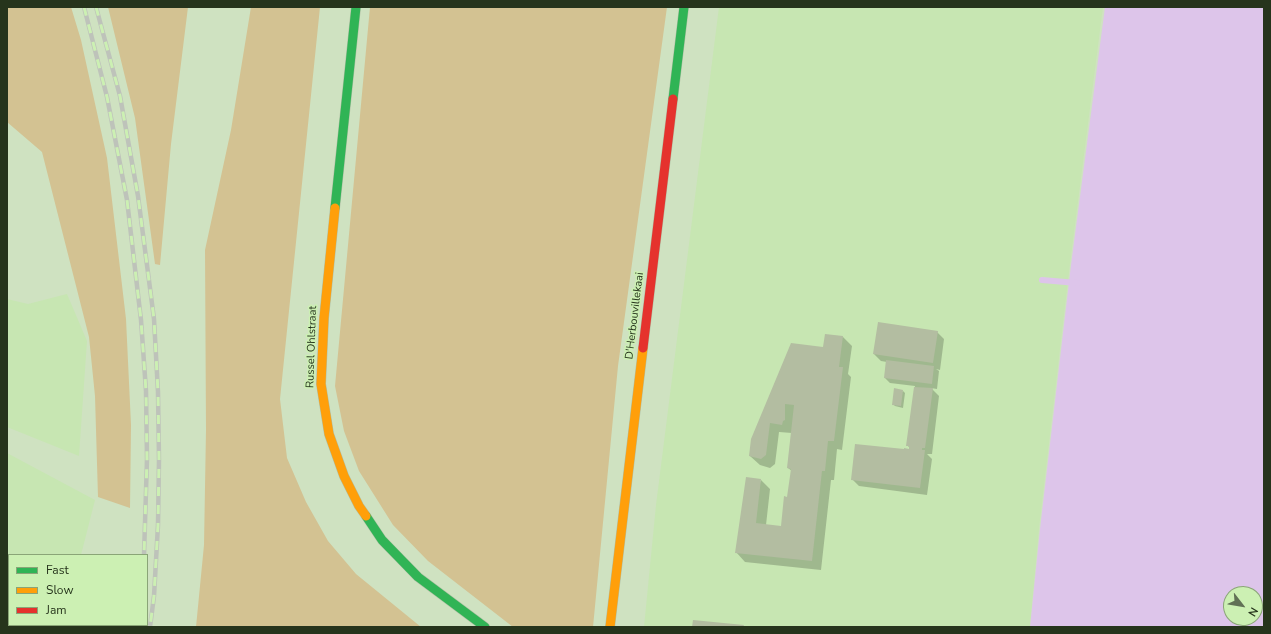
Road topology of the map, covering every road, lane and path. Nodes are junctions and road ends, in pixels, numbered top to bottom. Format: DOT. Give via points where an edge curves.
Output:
graph roads {
  1 [pos="356,7"];
  2 [pos="684,7"];
  3 [pos="486,627"];
  4 [pos="610,627"];
  1 -- 3 [label="street, Russel Ohlstraat" via="324,318 322,384 329,434 358,506 382,540 418,577"];
  2 -- 4 [label="street, D'Herbouvillekaai"];
}
